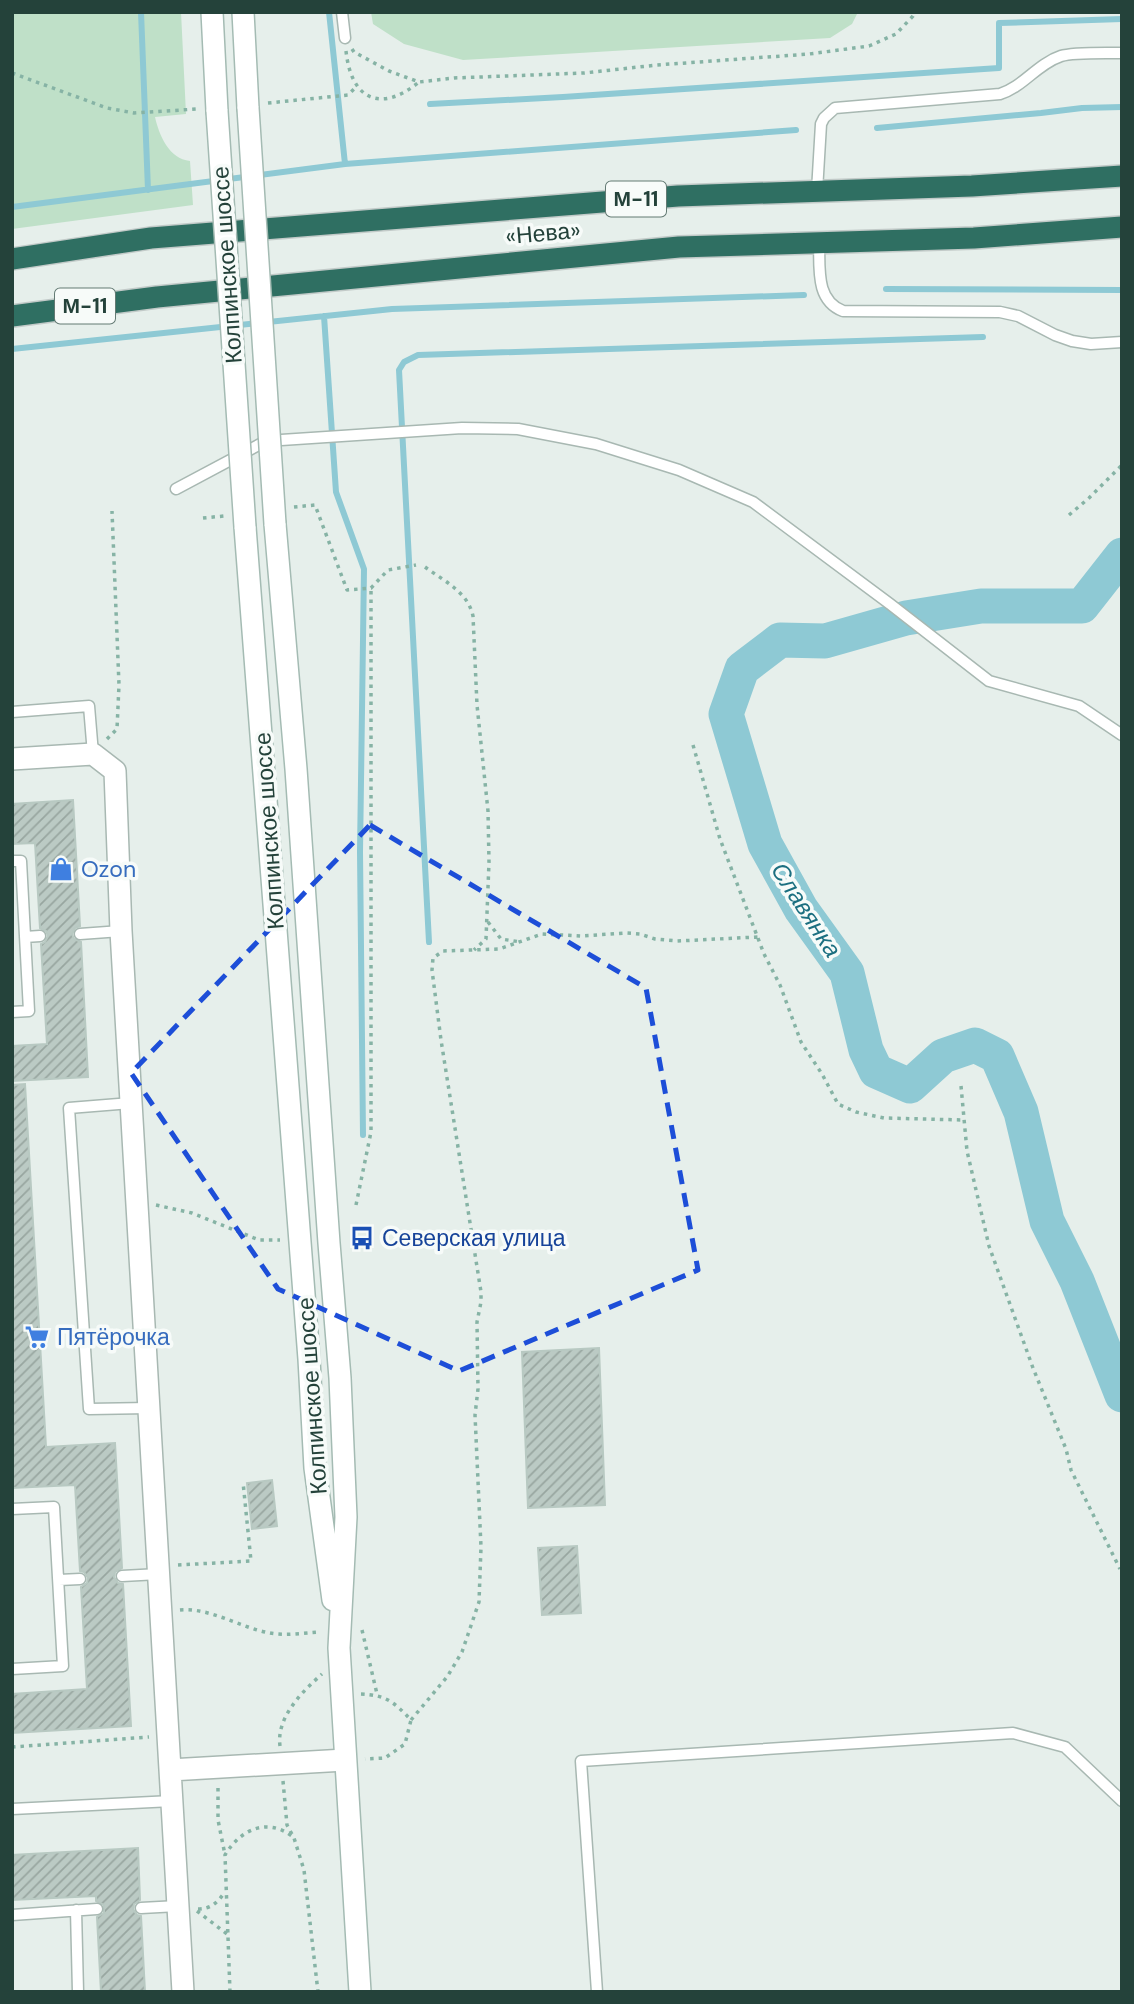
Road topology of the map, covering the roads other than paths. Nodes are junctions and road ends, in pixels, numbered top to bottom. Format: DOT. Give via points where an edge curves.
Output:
graph roads {
  1 [pos="212,12"];
  2 [pos="243,12"];
  3 [pos="342,12"];
  4 [pos="345,38"];
  5 [pos="1122,52"];
  6 [pos="1122,176"];
  7 [pos="817,191"];
  8 [pos="1122,227"];
  9 [pos="819,242"];
  10 [pos="12,259"];
  11 [pos="12,316"];
  12 [pos="1122,342"];
  13 [pos="176,489"];
  14 [pos="12,712"];
  15 [pos="1122,735"];
  16 [pos="93,754"];
  17 [pos="12,759"];
  18 [pos="12,862"];
  19 [pos="121,931"];
  20 [pos="80,934"];
  21 [pos="40,936"];
  22 [pos="25,937"];
  23 [pos="12,1012"];
  24 [pos="131,1103"];
  25 [pos="149,1408"];
  26 [pos="12,1509"];
  27 [pos="158,1570"];
  28 [pos="122,1576"];
  29 [pos="80,1579"];
  30 [pos="58,1580"];
  31 [pos="332,1640"];
  32 [pos="12,1669"];
  33 [pos="345,1760"];
  34 [pos="170,1770"];
  35 [pos="172,1801"];
  36 [pos="1122,1801"];
  37 [pos="12,1810"];
  38 [pos="178,1906"];
  39 [pos="141,1908"];
  40 [pos="97,1909"];
  41 [pos="76,1910"];
  42 [pos="12,1915"];
  43 [pos="79,1992"];
  44 [pos="183,1992"];
  45 [pos="360,1992"];
  46 [pos="597,1992"];
  1 -- 31 [label="main road, Колпинское шоссе, bridge" via="207,110 245,527"];
  2 -- 31 [label="main road, Колпинское шоссе, bridge" via="257,106 275,524 340,1378 346,1517"];
  3 -- 4 [label="lane"];
  5 -- 7 [label="lane" via="1061,56 1013,90 1000,93 835,108 821,124"];
  6 -- 7 [label="highway, «Нева» / М-11"];
  7 -- 10 [label="highway, «Нева» / М-11" via="678,196 151,238"];
  8 -- 9 [label="highway, «Нева» / М-11" via="974,238"];
  9 -- 11 [label="highway, «Нева» / М-11" via="665,248 158,297"];
  9 -- 12 [label="lane" via="822,291 830,304 843,311 1000,312 1072,341"];
  13 -- 15 [label="lane" via="265,441 462,428 518,429 596,444 679,470 753,502 989,681 1079,706"];
  14 -- 16 [label="lane" via="89,706"];
  16 -- 17 [label="main road"];
  16 -- 19 [label="main road" via="115,771"];
  18 -- 22 [label="lane" via="21,861"];
  19 -- 20 [label="lane"];
  19 -- 24 [label="main road"];
  21 -- 22 [label="lane"];
  22 -- 23 [label="lane" via="29,1011"];
  24 -- 25 [label="main road"];
  24 -- 25 [label="lane" via="69,1108 89,1409"];
  25 -- 27 [label="main road"];
  26 -- 30 [label="lane" via="54,1507"];
  27 -- 28 [label="lane"];
  27 -- 34 [label="main road"];
  29 -- 30 [label="lane"];
  30 -- 32 [label="lane" via="63,1666"];
  31 -- 33 [label="main road, Колпинское шоссе"];
  33 -- 34 [label="main road"];
  33 -- 45 [label="main road, Колпинское шоссе"];
  34 -- 35 [label="main road"];
  35 -- 37 [label="lane"];
  35 -- 38 [label="main road"];
  36 -- 46 [label="lane" via="1065,1746 1013,1733 581,1761"];
  38 -- 39 [label="lane"];
  38 -- 44 [label="main road"];
  40 -- 41 [label="lane"];
  41 -- 42 [label="lane"];
  41 -- 43 [label="lane"];
}
